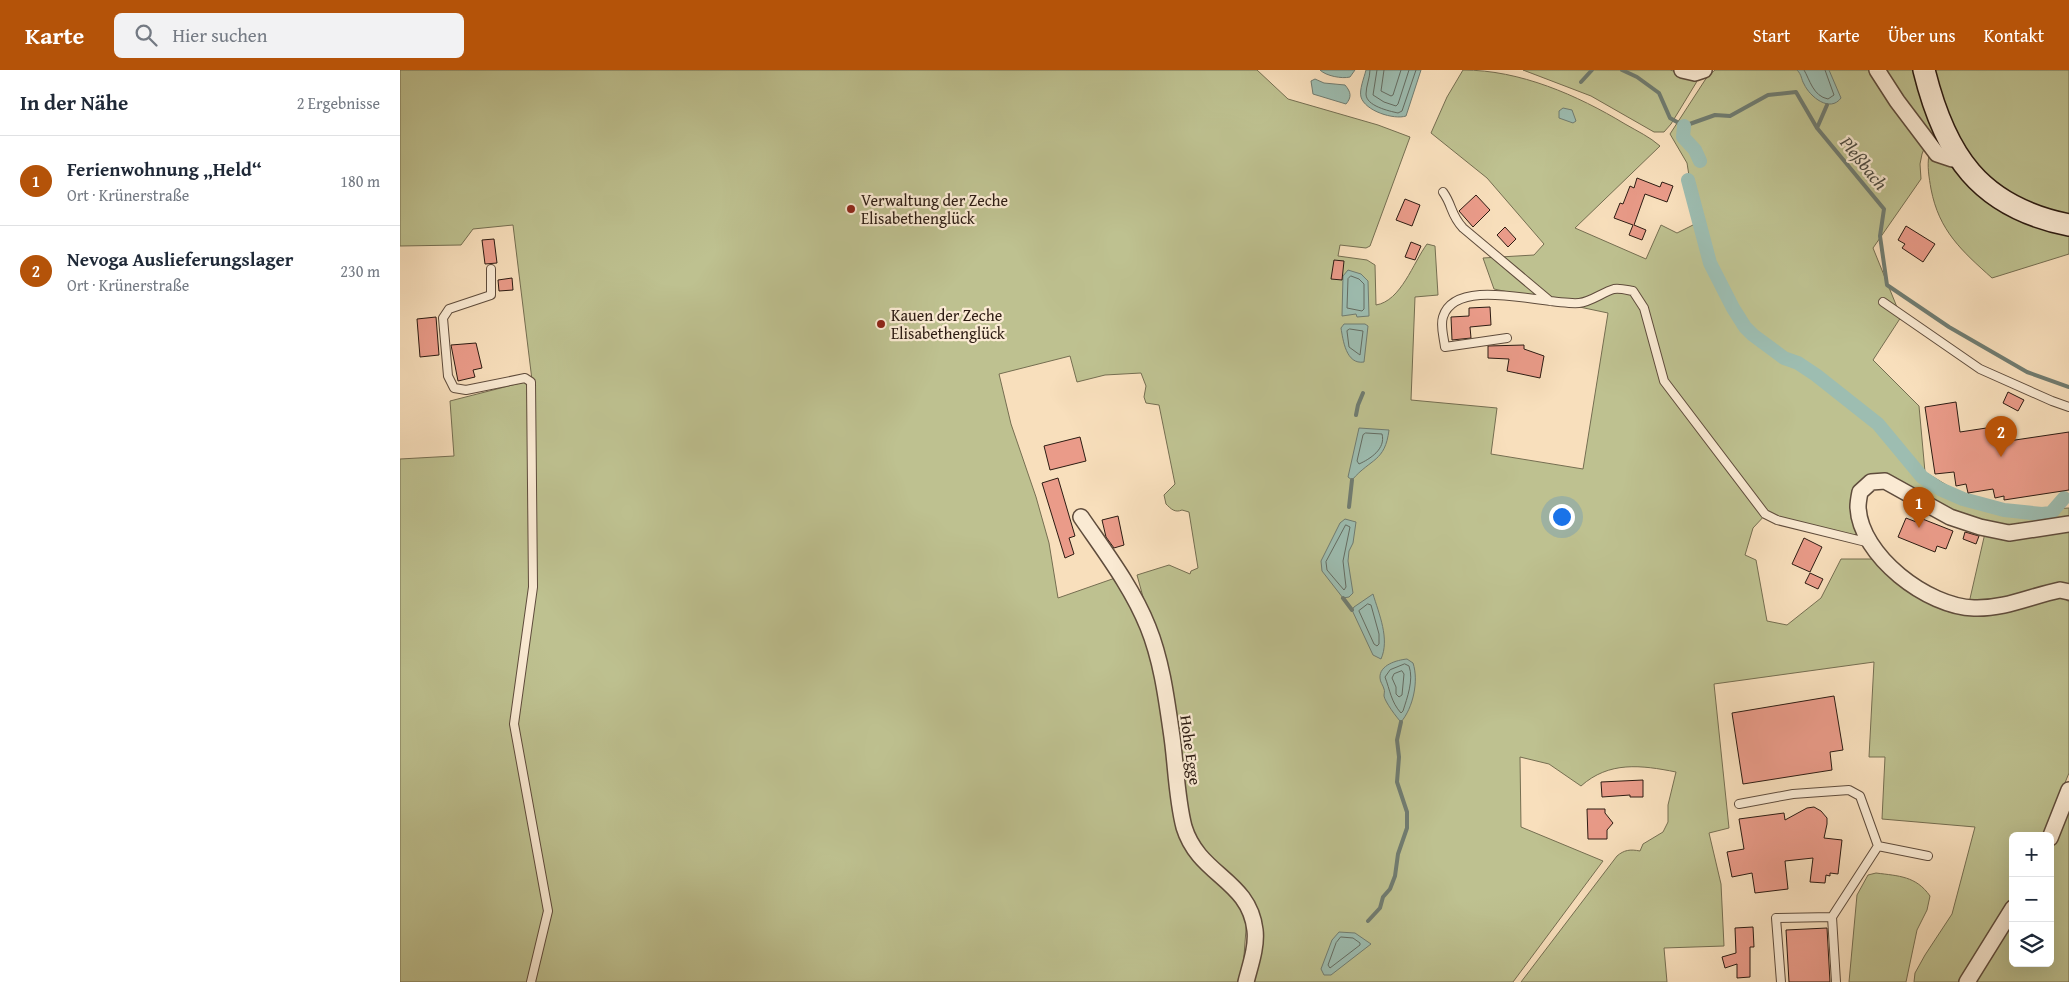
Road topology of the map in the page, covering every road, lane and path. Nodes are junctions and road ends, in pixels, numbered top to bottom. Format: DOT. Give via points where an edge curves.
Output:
graph roads {
  1 [pos="1682,70"];
  2 [pos="1704,70"];
  3 [pos="1877,70"];
  4 [pos="1924,70"];
  5 [pos="1959,158"];
  6 [pos="1443,192"];
  7 [pos="2069,225"];
  8 [pos="491,269"];
  9 [pos="1550,302"];
  10 [pos="1884,302"];
  11 [pos="1507,338"];
  12 [pos="2069,407"];
  13 [pos="1081,517"];
  14 [pos="2069,524"];
  15 [pos="1870,544"];
  16 [pos="2069,592"];
  17 [pos="2069,790"];
  18 [pos="1739,804"];
  19 [pos="2052,832"];
  20 [pos="1878,846"];
  21 [pos="1928,856"];
  22 [pos="2009,914"];
  23 [pos="1832,917"];
  24 [pos="531,982"];
  25 [pos="1246,982"];
  26 [pos="1781,982"];
  27 [pos="1836,982"];
  28 [pos="1967,982"];
  1 -- 2 [label="street" via="1695,73"];
  3 -- 5 [label="street" via="1937,154"];
  4 -- 5 [label="main road" via="1945,132"];
  5 -- 7 [label="main road" via="1970,174 2009,206"];
  6 -- 9 [label="lane" via="1453,217 1462,228"];
  8 -- 24 [label="lane" via="492,295 449,309 443,318 448,376 454,388 466,390 525,378 531,382 532,587 514,724 548,911"];
  9 -- 11 [label="lane" via="1498,294 1475,295 1454,303 1443,317 1445,347"];
  9 -- 15 [label="lane" via="1580,303 1616,288 1633,291 1644,308 1664,381 1766,514 1777,520"];
  10 -- 12 [label="lane" via="1980,369"];
  13 -- 25 [label="street, Hohe Egge" via="1135,600 1157,653 1172,730 1183,819 1191,844 1198,856 1248,904 1255,931"];
  14 -- 15 [label="street" via="2009,532 1980,527 1950,517 1885,481 1871,482 1860,492 1858,507"];
  15 -- 16 [label="street" via="1908,583 1930,597 1972,608 2005,606 2060,590"];
  17 -- 19 [label="street"];
  18 -- 20 [label="lane" via="1793,794 1848,790 1860,796"];
  20 -- 21 [label="lane"];
  20 -- 23 [label="lane"];
  22 -- 28 [label="street"];
  23 -- 26 [label="lane" via="1776,918"];
  23 -- 27 [label="lane"];
}
